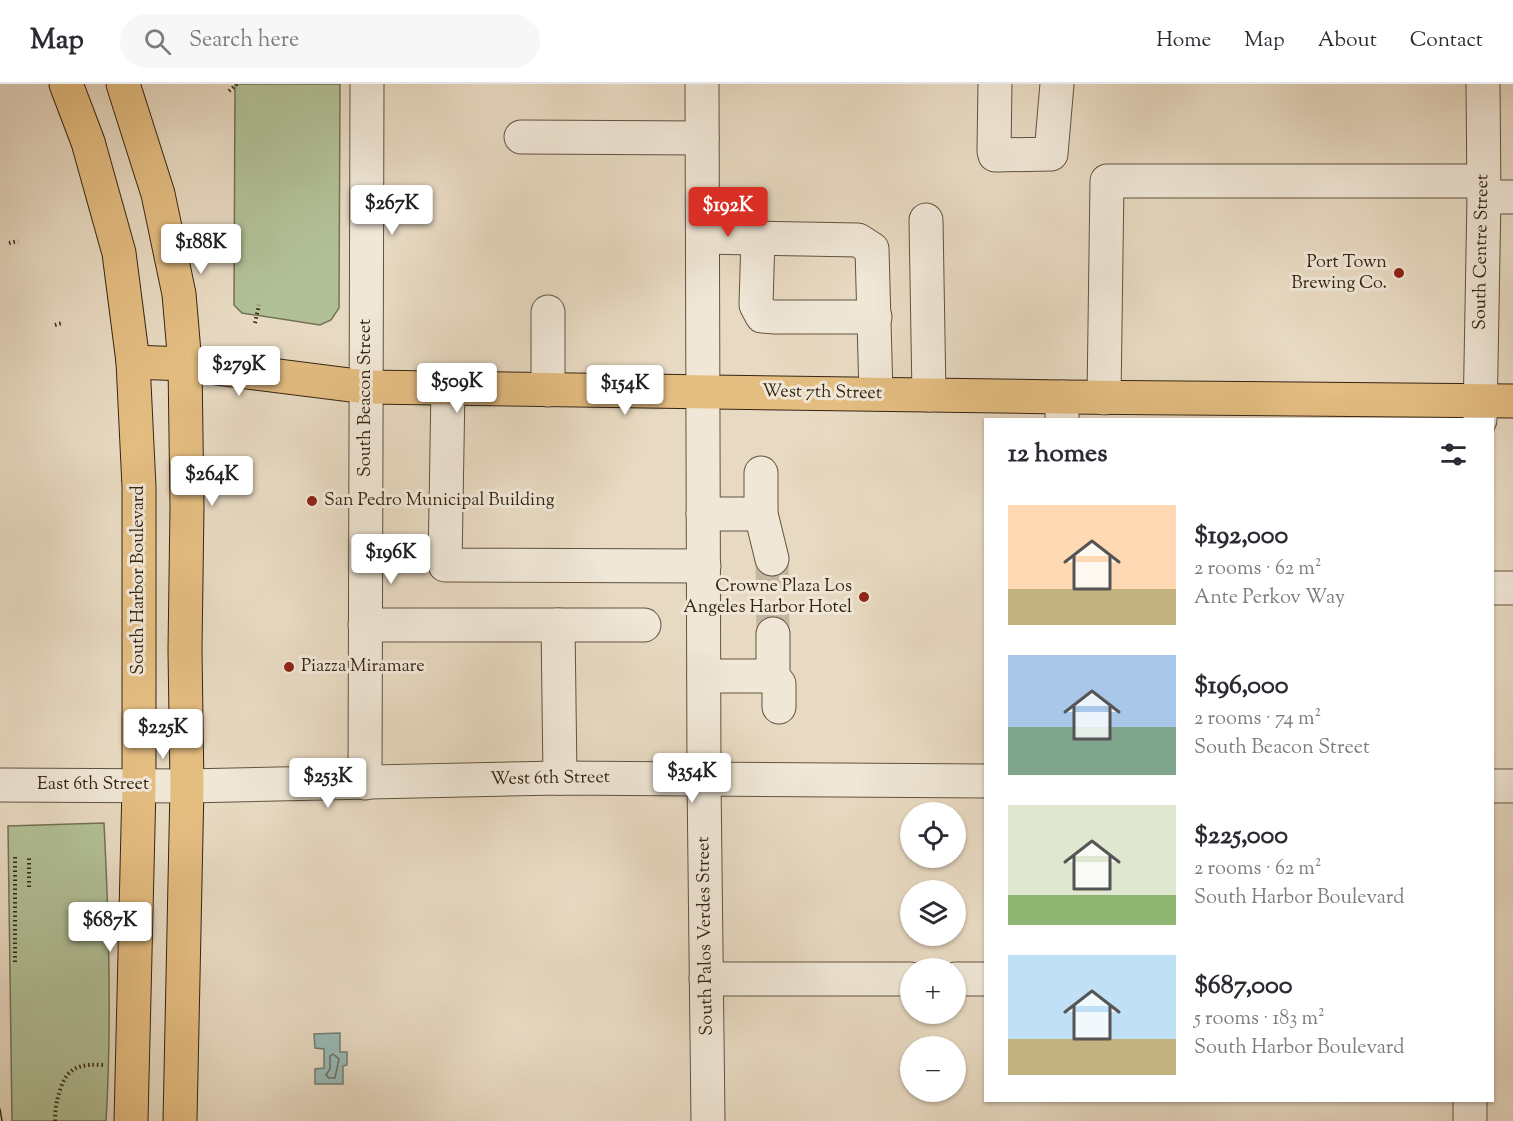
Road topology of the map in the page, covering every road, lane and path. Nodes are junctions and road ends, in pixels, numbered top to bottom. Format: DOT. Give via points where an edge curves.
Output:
graph roads {
  1 [pos="66,84"];
  2 [pos="123,84"];
  3 [pos="237,84"];
  4 [pos="367,84"];
  5 [pos="702,84"];
  6 [pos="995,84"];
  7 [pos="1057,84"];
  8 [pos="1483,84"];
  9 [pos="230,91"];
  10 [pos="521,137"];
  11 [pos="702,138"];
  12 [pos="1493,192"];
  13 [pos="926,220"];
  14 [pos="703,237"];
  15 [pos="758,237"];
  16 [pos="18,241"];
  17 [pos="9,243"];
  18 [pos="258,305"];
  19 [pos="548,312"];
  20 [pos="874,317"];
  21 [pos="62,323"];
  22 [pos="255,323"];
  23 [pos="55,325"];
  24 [pos="133,362"];
  25 [pos="185,364"];
  26 [pos="366,387"];
  27 [pos="448,388"];
  28 [pos="548,390"];
  29 [pos="703,391"];
  30 [pos="876,394"];
  31 [pos="929,395"];
  32 [pos="1104,398"];
  33 [pos="1513,401"];
  34 [pos="1062,409"];
  35 [pos="1480,411"];
  36 [pos="761,473"];
  37 [pos="703,514"];
  38 [pos="760,514"];
  39 [pos="772,559"];
  40 [pos="704,566"];
  41 [pos="1494,588"];
  42 [pos="1513,588"];
  43 [pos="365,625"];
  44 [pos="558,625"];
  45 [pos="644,625"];
  46 [pos="773,634"];
  47 [pos="704,676"];
  48 [pos="560,778"];
  49 [pos="704,779"];
  50 [pos="984,781"];
  51 [pos="365,783"];
  52 [pos="0,785"];
  53 [pos="139,786"];
  54 [pos="187,786"];
  55 [pos="1494,786"];
  56 [pos="1513,786"];
  57 [pos="29,856"];
  58 [pos="15,857"];
  59 [pos="29,887"];
  60 [pos="15,962"];
  61 [pos="706,979"];
  62 [pos="900,979"];
  63 [pos="966,979"];
  64 [pos="984,979"];
  65 [pos="108,1065"];
  66 [pos="1470,1102"];
  67 [pos="55,1121"];
  68 [pos="131,1121"];
  69 [pos="180,1121"];
  70 [pos="708,1121"];
  71 [pos="1470,1121"];
  1 -- 24 [label="main road, South Harbor Boulevard" via="88,142 119,253"];
  2 -- 25 [label="main road" via="158,194 178,294"];
  3 -- 9 [label="path"];
  4 -- 26 [label="street, South Beacon Street"];
  5 -- 11 [label="street, South Palos Verdes Street"];
  6 -- 7 [label="street" via="995,155 1051,154"];
  8 -- 12 [label="street, South Centre Street"];
  10 -- 11 [label="street"];
  11 -- 14 [label="street, South Palos Verdes Street"];
  12 -- 32 [label="street" via="1107,181"];
  12 -- 35 [label="street, South Centre Street"];
  13 -- 31 [label="street"];
  14 -- 15 [label="street"];
  14 -- 29 [label="street, South Palos Verdes Street"];
  15 -- 20 [label="street" via="858,240 872,249"];
  15 -- 20 [label="street" via="756,305 762,316"];
  16 -- 17 [label="path"];
  18 -- 22 [label="path"];
  19 -- 28 [label="street"];
  20 -- 30 [label="street"];
  21 -- 23 [label="path"];
  24 -- 25 [label="main road, West 7th Street"];
  24 -- 53 [label="main road, South Harbor Boulevard" via="139,487"];
  25 -- 26 [label="main road, West 7th Street"];
  25 -- 54 [label="main road"];
  26 -- 27 [label="main road, West 7th Street"];
  26 -- 43 [label="street, South Beacon Street"];
  27 -- 28 [label="main road, West 7th Street"];
  27 -- 40 [label="street" via="445,565"];
  28 -- 29 [label="main road, West 7th Street"];
  29 -- 30 [label="main road, West 7th Street"];
  29 -- 37 [label="street, South Palos Verdes Street"];
  30 -- 31 [label="main road, West 7th Street"];
  31 -- 34 [label="main road, West 7th Street"];
  32 -- 34 [label="main road, West 7th Street"];
  32 -- 35 [label="main road, West 7th Street"];
  33 -- 35 [label="main road, West 7th Street"];
  36 -- 38 [label="street"];
  37 -- 38 [label="street"];
  37 -- 40 [label="street, South Palos Verdes Street"];
  38 -- 39 [label="street"];
  40 -- 47 [label="street, South Palos Verdes Street"];
  41 -- 42 [label="street"];
  43 -- 44 [label="street"];
  43 -- 51 [label="street, South Beacon Street"];
  44 -- 45 [label="street"];
  44 -- 48 [label="street"];
  46 -- 47 [label="street" via="776,692"];
  47 -- 49 [label="street, South Palos Verdes Street"];
  48 -- 49 [label="street, West 6th Street"];
  48 -- 51 [label="street, West 6th Street"];
  49 -- 50 [label="street, West 6th Street"];
  49 -- 61 [label="street, South Palos Verdes Street"];
  51 -- 54 [label="street, West 6th Street"];
  52 -- 53 [label="street, East 6th Street"];
  53 -- 54 [label="street, East 6th Street"];
  53 -- 68 [label="main road, South Harbor Boulevard"];
  54 -- 69 [label="main road"];
  55 -- 56 [label="street"];
  57 -- 59 [label="path"];
  58 -- 60 [label="path"];
  61 -- 62 [label="street"];
  61 -- 70 [label="street, South Palos Verdes Street"];
  63 -- 64 [label="street"];
  65 -- 67 [label="path" via="80,1066 70,1071 55,1104"];
  66 -- 71 [label="street"];
}
